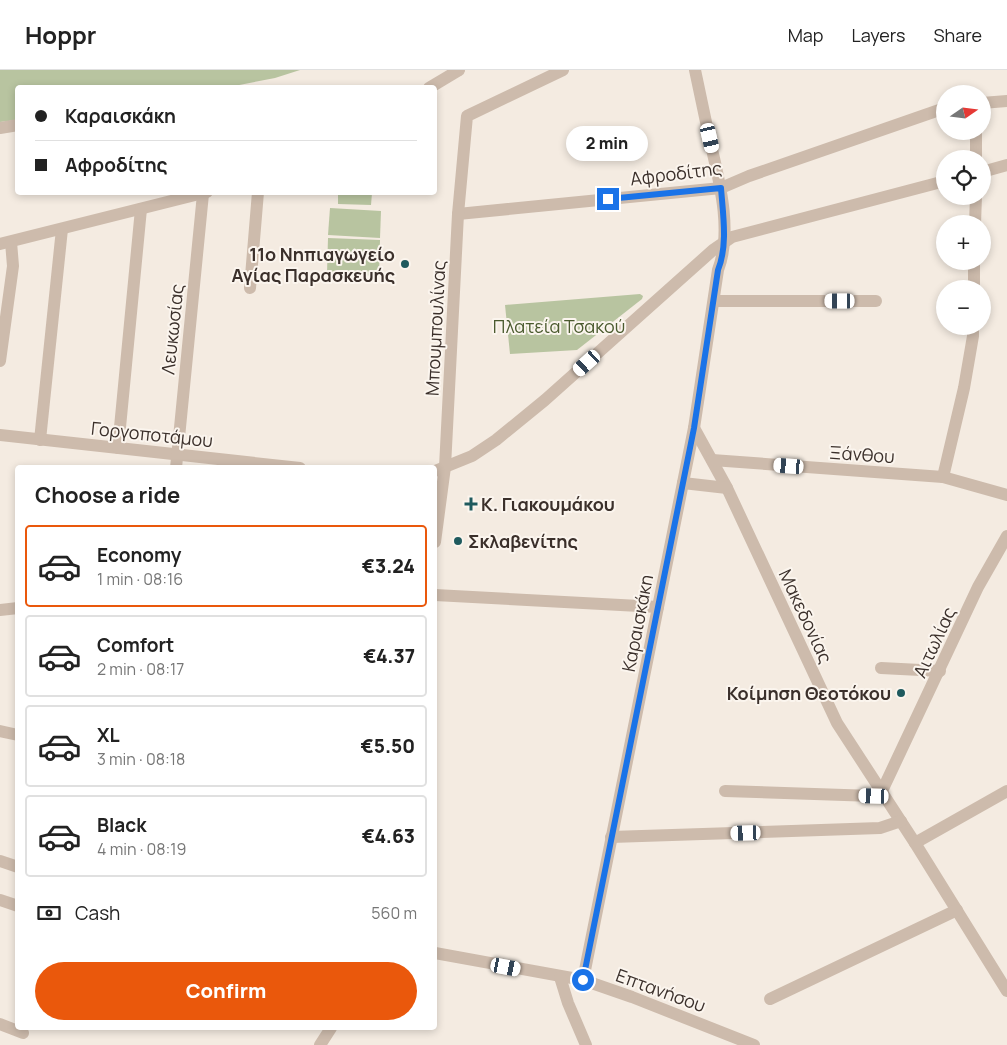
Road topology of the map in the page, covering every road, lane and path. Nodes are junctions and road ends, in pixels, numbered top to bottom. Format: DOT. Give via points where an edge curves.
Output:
graph roads {
  1 [pos="563,70"];
  2 [pos="695,70"];
  3 [pos="455,71"];
  4 [pos="434,85"];
  5 [pos="1007,101"];
  6 [pos="991,102"];
  7 [pos="936,111"];
  8 [pos="15,126"];
  9 [pos="0,128"];
  10 [pos="1007,165"];
  11 [pos="991,169"];
  12 [pos="936,183"];
  13 [pos="721,188"];
  14 [pos="197,195"];
  15 [pos="205,195"];
  16 [pos="258,195"];
  17 [pos="140,209"];
  18 [pos="458,214"];
  19 [pos="62,229"];
  20 [pos="724,242"];
  21 [pos="6,243"];
  22 [pos="713,250"];
  23 [pos="718,270"];
  24 [pos="250,288"];
  25 [pos="714,301"];
  26 [pos="876,301"];
  27 [pos="973,335"];
  28 [pos="0,361"];
  29 [pos="694,428"];
  30 [pos="0,436"];
  31 [pos="40,440"];
  32 [pos="118,448"];
  33 [pos="178,454"];
  34 [pos="712,460"];
  35 [pos="176,465"];
  36 [pos="274,465"];
  37 [pos="440,469"];
  38 [pos="943,477"];
  39 [pos="683,483"];
  40 [pos="727,488"];
  41 [pos="1007,495"];
  42 [pos="437,513"];
  43 [pos="1007,536"];
  44 [pos="437,595"];
  45 [pos="658,607"];
  46 [pos="15,608"];
  47 [pos="0,610"];
  48 [pos="881,668"];
  49 [pos="940,671"];
  50 [pos="0,731"];
  51 [pos="15,734"];
  52 [pos="725,791"];
  53 [pos="1007,791"];
  54 [pos="882,792"];
  55 [pos="901,821"];
  56 [pos="612,837"];
  57 [pos="915,843"];
  58 [pos="0,861"];
  59 [pos="15,866"];
  60 [pos="0,900"];
  61 [pos="15,905"];
  62 [pos="957,910"];
  63 [pos="437,953"];
  64 [pos="560,977"];
  65 [pos="583,980"];
  66 [pos="1006,989"];
  67 [pos="770,999"];
  68 [pos="0,1024"];
  69 [pos="330,1030"];
  70 [pos="23,1035"];
  71 [pos="320,1045"];
  72 [pos="586,1045"];
  73 [pos="754,1045"];
  1 -- 18 [label="street, Μπουμπουλίνας" via="466,116"];
  2 -- 13 [label="street, Καραισκάκη"];
  3 -- 4 [label="street"];
  5 -- 6 [label="street"];
  7 -- 13 [label="street, Αφροδίτης"];
  8 -- 9 [label="street"];
  10 -- 11 [label="street"];
  12 -- 20 [label="street" via="740,234"];
  13 -- 18 [label="street, Αφροδίτης"];
  13 -- 20 [label="street, Καραισκάκη"];
  14 -- 17 [label="street"];
  15 -- 33 [label="street, Λευκωσίας"];
  16 -- 24 [label="street"];
  17 -- 19 [label="street"];
  17 -- 32 [label="street"];
  18 -- 37 [label="street, Μπουμπουλίνας"];
  19 -- 21 [label="street"];
  19 -- 31 [label="street"];
  20 -- 22 [label="street"];
  20 -- 23 [label="street, Καραισκάκη"];
  21 -- 28 [label="street" via="14,266"];
  22 -- 23 [label="street, Καραισκάκη"];
  22 -- 37 [label="street" via="496,440 472,456"];
  23 -- 25 [label="street, Καραισκάκη"];
  25 -- 26 [label="street"];
  25 -- 29 [label="street, Καραισκάκη"];
  27 -- 38 [label="street"];
  29 -- 34 [label="street, Μακεδονίας"];
  29 -- 39 [label="street, Καραισκάκη"];
  30 -- 31 [label="street, Γοργοποτάμου"];
  31 -- 32 [label="street, Γοργοποτάμου"];
  32 -- 33 [label="street, Γοργοποτάμου"];
  33 -- 35 [label="street, Λευκωσίας"];
  33 -- 36 [label="street, Γοργοποτάμου"];
  34 -- 38 [label="street, Ξάνθου"];
  34 -- 40 [label="street, Μακεδονίας"];
  37 -- 42 [label="street, Μπουμπουλίνας"];
  38 -- 41 [label="street, Ξάνθου"];
  39 -- 40 [label="street"];
  39 -- 45 [label="street, Καραισκάκη"];
  40 -- 54 [label="street, Μακεδονίας" via="837,723"];
  43 -- 49 [label="street, Αιτωλίας" via="978,587"];
  44 -- 45 [label="street"];
  45 -- 56 [label="street, Καραισκάκη"];
  46 -- 47 [label="street"];
  48 -- 49 [label="street"];
  49 -- 54 [label="street, Αιτωλίας"];
  50 -- 51 [label="street"];
  52 -- 54 [label="street" via="874,796"];
  53 -- 57 [label="street"];
  54 -- 55 [label="street, Μακεδονίας"];
  55 -- 56 [label="street" via="880,828"];
  55 -- 57 [label="street, Μακεδονίας"];
  56 -- 65 [label="street, Καραισκάκη"];
  57 -- 62 [label="street, Μακεδονίας"];
  58 -- 59 [label="street"];
  60 -- 61 [label="street"];
  62 -- 66 [label="street, Μακεδονίας"];
  62 -- 67 [label="street"];
  63 -- 64 [label="street, Επτανήσου"];
  64 -- 65 [label="street, Επτανήσου"];
  64 -- 72 [label="street"];
  65 -- 73 [label="street, Επτανήσου"];
  68 -- 70 [label="street"];
  69 -- 71 [label="street"];
}
